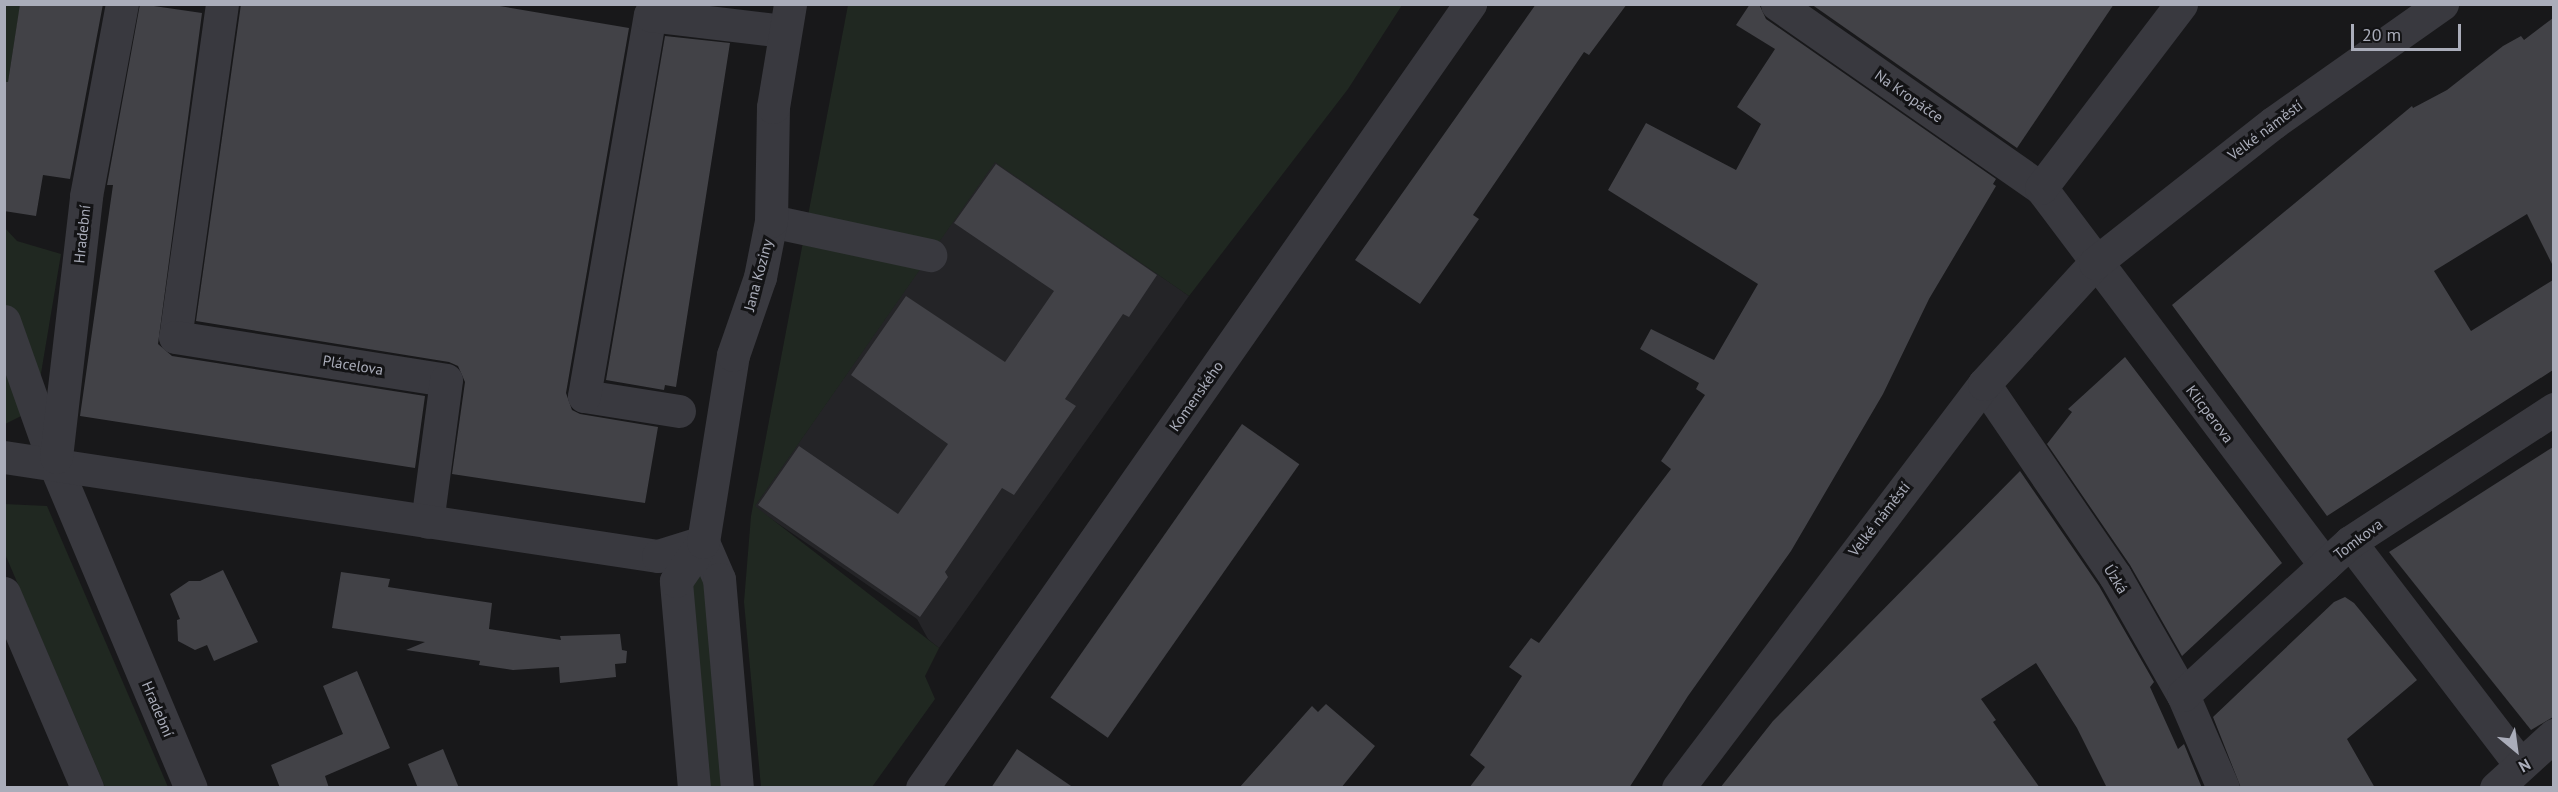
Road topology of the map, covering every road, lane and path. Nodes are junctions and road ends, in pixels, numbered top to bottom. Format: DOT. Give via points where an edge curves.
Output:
graph roads {
  1 [pos="122,4"];
  2 [pos="222,4"];
  3 [pos="1470,4"];
  4 [pos="1777,4"];
  5 [pos="2181,4"];
  6 [pos="2442,4"];
  7 [pos="788,18"];
  8 [pos="2041,188"];
  9 [pos="771,221"];
  10 [pos="930,255"];
  11 [pos="2095,263"];
  12 [pos="4,321"];
  13 [pos="1984,384"];
  14 [pos="2553,409"];
  15 [pos="679,411"];
  16 [pos="4,457"];
  17 [pos="55,465"];
  18 [pos="427,522"];
  19 [pos="703,542"];
  20 [pos="2350,542"];
  21 [pos="2325,565"];
  22 [pos="4,593"];
  23 [pos="2183,695"];
  24 [pos="2553,735"];
  25 [pos="2520,764"];
  26 [pos="87,788"];
  27 [pos="191,788"];
  28 [pos="694,788"];
  29 [pos="737,788"];
  30 [pos="922,788"];
  31 [pos="1678,788"];
  32 [pos="2223,788"];
  33 [pos="2496,788"];
  1 -- 17 [label="street, Hradební" via="86,196"];
  2 -- 18 [label="street, Plácelova" via="175,337 446,380"];
  3 -- 30 [label="street, Komenského"];
  4 -- 8 [label="street, Na Kropáčce"];
  5 -- 8 [label="street"];
  6 -- 11 [label="street, Velké náměstí" via="2282,117"];
  7 -- 9 [label="street, Jana Koziny" via="773,107"];
  7 -- 15 [label="street" via="650,15 584,396"];
  8 -- 11 [label="street"];
  9 -- 10 [label="street"];
  9 -- 19 [label="street, Jana Koziny" via="760,277 734,355"];
  11 -- 13 [label="street, Velké náměstí"];
  11 -- 21 [label="street, Klicperova"];
  12 -- 17 [label="street, Hradební"];
  13 -- 23 [label="street, Úzká" via="2115,576"];
  13 -- 31 [label="street, Velké náměstí"];
  14 -- 20 [label="street, Tomkova"];
  16 -- 17 [label="street"];
  17 -- 18 [label="street"];
  17 -- 27 [label="street, Hradební"];
  18 -- 19 [label="street" via="658,556"];
  19 -- 28 [label="street, Jana Koziny" via="676,581"];
  19 -- 29 [label="street" via="719,579"];
  20 -- 21 [label="street, Tomkova"];
  20 -- 25 [label="street"];
  21 -- 23 [label="street, Tomkova"];
  22 -- 26 [label="street"];
  23 -- 32 [label="street, Úzká"];
  24 -- 25 [label="street"];
  25 -- 33 [label="street"];
}
